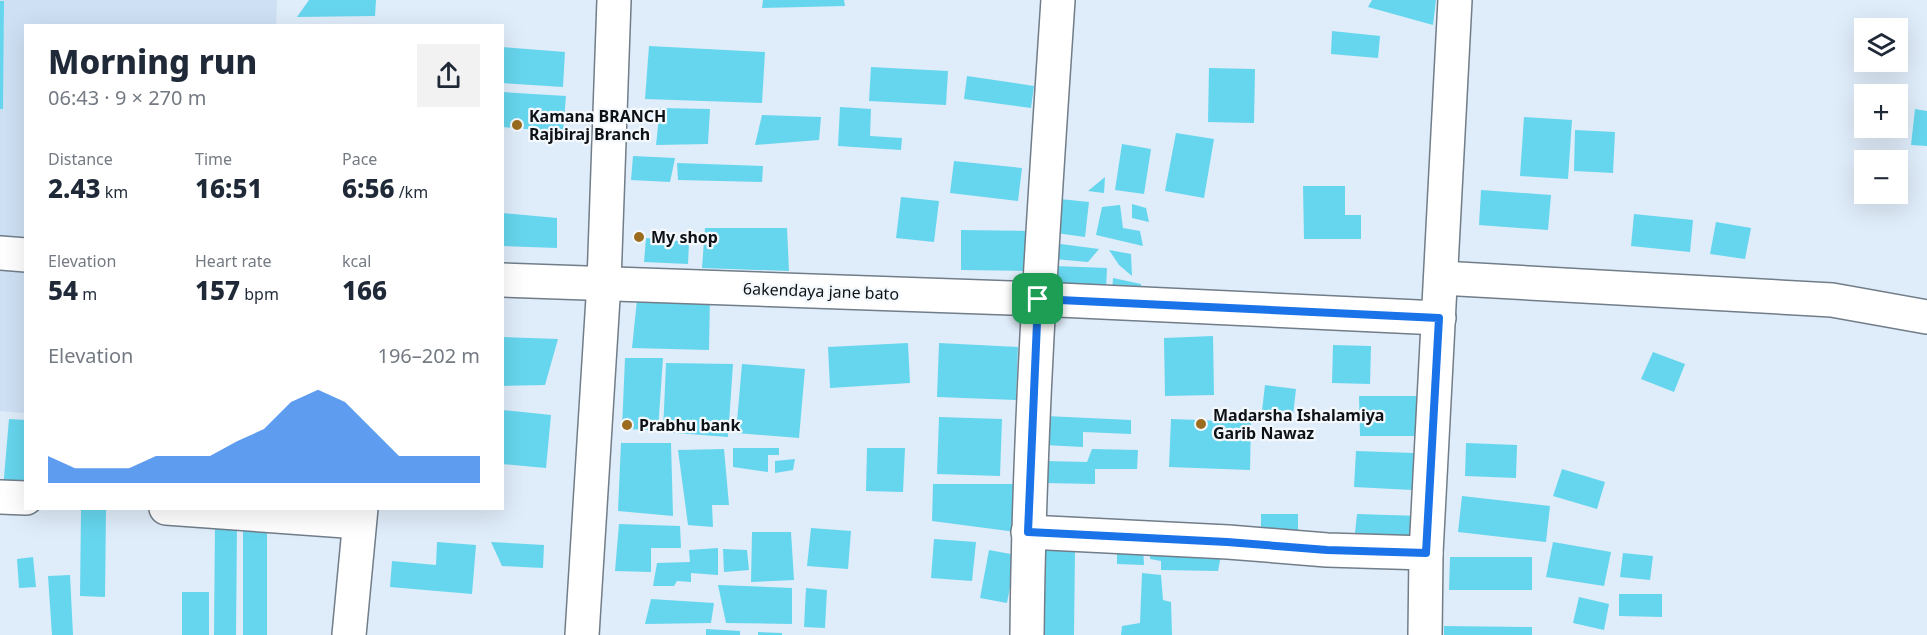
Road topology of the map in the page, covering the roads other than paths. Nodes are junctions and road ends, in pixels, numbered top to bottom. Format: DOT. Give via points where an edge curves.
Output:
graph roads {
  1 [pos="614,0"];
  2 [pos="1058,0"];
  3 [pos="1455,0"];
  4 [pos="0,253"];
  5 [pos="24,255"];
  6 [pos="1441,278"];
  7 [pos="504,280"];
  8 [pos="604,282"];
  9 [pos="1038,299"];
  10 [pos="1927,317"];
  11 [pos="1439,318"];
  12 [pos="0,496"];
  13 [pos="24,498"];
  14 [pos="221,510"];
  15 [pos="360,515"];
  16 [pos="1028,532"];
  17 [pos="1426,553"];
  18 [pos="349,635"];
  19 [pos="582,635"];
  20 [pos="1027,635"];
  21 [pos="1425,635"];
  1 -- 8 [label="street"];
  2 -- 9 [label="street"];
  3 -- 6 [label="street"];
  4 -- 5 [label="street"];
  6 -- 10 [label="street" via="1832,300"];
  6 -- 11 [label="street"];
  7 -- 8 [label="street, 6akendaya jane bato"];
  8 -- 9 [label="street, 6akendaya jane bato"];
  8 -- 19 [label="street"];
  9 -- 11 [label="street, 6akendaya jane bato"];
  9 -- 16 [label="street"];
  11 -- 17 [label="street"];
  12 -- 13 [label="street"];
  14 -- 15 [label="street"];
  15 -- 18 [label="street"];
  16 -- 17 [label="street"];
  16 -- 20 [label="street"];
  17 -- 21 [label="street"];
}
